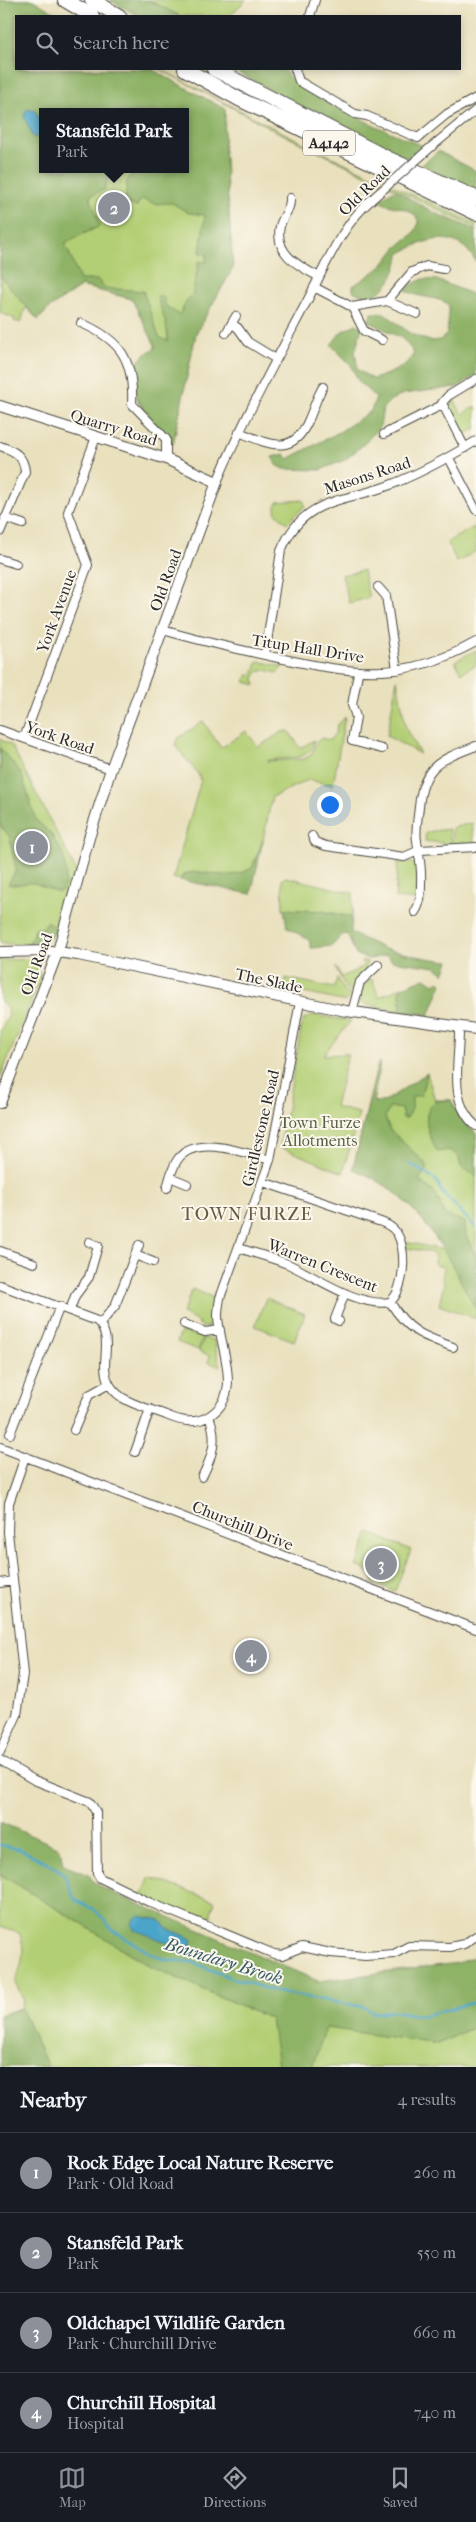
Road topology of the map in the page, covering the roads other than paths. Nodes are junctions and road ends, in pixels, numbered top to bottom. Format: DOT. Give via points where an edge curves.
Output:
graph roads {
  1 [pos="65,0"];
  2 [pos="92,0"];
  3 [pos="315,0"];
  4 [pos="90,15"];
  5 [pos="117,15"];
  6 [pos="310,15"];
  7 [pos="187,70"];
  8 [pos="216,70"];
  9 [pos="295,70"];
  10 [pos="476,98"];
  11 [pos="476,110"];
  12 [pos="447,114"];
  13 [pos="458,125"];
  14 [pos="290,198"];
  15 [pos="476,198"];
  16 [pos="476,213"];
  17 [pos="444,269"];
  18 [pos="319,278"];
  19 [pos="314,287"];
  20 [pos="387,301"];
  21 [pos="352,307"];
  22 [pos="416,314"];
  23 [pos="236,316"];
  24 [pos="81,324"];
  25 [pos="232,324"];
  26 [pos="226,333"];
  27 [pos="382,340"];
  28 [pos="276,359"];
  29 [pos="476,380"];
  30 [pos="324,387"];
  31 [pos="442,405"];
  32 [pos="0,406"];
  33 [pos="239,432"];
  34 [pos="384,434"];
  35 [pos="96,437"];
  36 [pos="476,441"];
  37 [pos="0,446"];
  38 [pos="465,448"];
  39 [pos="449,458"];
  40 [pos="166,459"];
  41 [pos="217,482"];
  42 [pos="476,510"];
  43 [pos="5,518"];
  44 [pos="22,524"];
  45 [pos="0,532"];
  46 [pos="0,559"];
  47 [pos="16,564"];
  48 [pos="378,587"];
  49 [pos="163,630"];
  50 [pos="476,642"];
  51 [pos="265,655"];
  52 [pos="397,670"];
  53 [pos="358,672"];
  54 [pos="0,730"];
  55 [pos="24,738"];
  56 [pos="476,746"];
  57 [pos="382,749"];
  58 [pos="111,769"];
  59 [pos="312,836"];
  60 [pos="476,848"];
  61 [pos="420,850"];
  62 [pos="415,912"];
  63 [pos="0,952"];
  64 [pos="58,952"];
  65 [pos="378,965"];
  66 [pos="300,1002"];
  67 [pos="352,1012"];
  68 [pos="459,1028"];
  69 [pos="476,1029"];
  70 [pos="0,1103"];
  71 [pos="476,1126"];
  72 [pos="270,1160"];
  73 [pos="170,1177"];
  74 [pos="263,1182"];
  75 [pos="187,1184"];
  76 [pos="167,1188"];
  77 [pos="89,1242"];
  78 [pos="139,1244"];
  79 [pos="239,1248"];
  80 [pos="0,1251"];
  81 [pos="135,1255"];
  82 [pos="153,1262"];
  83 [pos="34,1263"];
  84 [pos="0,1285"];
  85 [pos="345,1293"];
  86 [pos="390,1302"];
  87 [pos="60,1306"];
  88 [pos="70,1310"];
  89 [pos="339,1321"];
  90 [pos="100,1324"];
  91 [pos="184,1324"];
  92 [pos="220,1330"];
  93 [pos="453,1347"];
  94 [pos="109,1384"];
  95 [pos="150,1409"];
  96 [pos="209,1416"];
  97 [pos="74,1430"];
  98 [pos="10,1434"];
  99 [pos="0,1447"];
  100 [pos="135,1452"];
  101 [pos="25,1457"];
  102 [pos="202,1477"];
  103 [pos="13,1581"];
  104 [pos="0,1583"];
  105 [pos="476,1629"];
  106 [pos="0,1752"];
  107 [pos="0,1760"];
  108 [pos="476,1936"];
  1 -- 4 [label="highway"];
  2 -- 5 [label="highway"];
  3 -- 6 [label="street"];
  7 -- 16 [label="highway, A4142" via="239,99"];
  8 -- 15 [label="highway, A4142" via="389,158"];
  9 -- 12 [label="street" via="299,81 355,114 418,138"];
  10 -- 12 [label="street"];
  11 -- 13 [label="street, Old Road"];
  12 -- 13 [label="street"];
  13 -- 18 [label="street, Old Road, bridge" via="371,200 347,226"];
  14 -- 18 [label="street" via="290,207 280,226 281,247 298,266"];
  17 -- 20 [label="street" via="427,266 412,272"];
  18 -- 19 [label="street, Old Road"];
  19 -- 21 [label="street"];
  19 -- 28 [label="street, Old Road"];
  20 -- 21 [label="street"];
  20 -- 22 [label="street"];
  21 -- 27 [label="street" via="364,330"];
  23 -- 25 [label="street"];
  24 -- 40 [label="street" via="102,332 118,346 133,380 132,404 166,439"];
  25 -- 26 [label="street"];
  25 -- 28 [label="street" via="248,342"];
  28 -- 33 [label="street, Old Road"];
  29 -- 31 [label="street" via="448,396"];
  30 -- 33 [label="street" via="305,428 291,442 270,444"];
  31 -- 34 [label="street" via="391,426"];
  31 -- 38 [label="street"];
  32 -- 35 [label="street, Quarry Road"];
  33 -- 41 [label="street, Old Road"];
  35 -- 40 [label="street, Quarry Road"];
  35 -- 55 [label="street, York Avenue" via="68,512 88,565"];
  36 -- 38 [label="street, Masons Road"];
  37 -- 43 [label="street" via="14,451 25,464 25,472"];
  38 -- 39 [label="street, Masons Road"];
  39 -- 42 [label="street"];
  39 -- 51 [label="street, Masons Road" via="389,486 327,502 296,524 280,551"];
  40 -- 41 [label="street, Quarry Road"];
  41 -- 49 [label="street, Old Road"];
  43 -- 44 [label="street"];
  43 -- 45 [label="street"];
  46 -- 47 [label="street"];
  48 -- 52 [label="street" via="386,596"];
  49 -- 51 [label="street, Titup Hall Drive"];
  49 -- 58 [label="street, Old Road"];
  50 -- 52 [label="street, Titup Hall Drive" via="419,667"];
  51 -- 53 [label="street, Titup Hall Drive"];
  52 -- 53 [label="street, Titup Hall Drive"];
  53 -- 57 [label="street" via="352,704 356,717 348,740"];
  54 -- 55 [label="street, York Road"];
  55 -- 58 [label="street, York Road"];
  56 -- 61 [label="street" via="441,760 428,773 420,792 416,833"];
  58 -- 64 [label="street, Old Road"];
  59 -- 61 [label="street" via="315,842 359,852 404,857"];
  60 -- 61 [label="street"];
  61 -- 62 [label="street" via="420,903"];
  63 -- 64 [label="street, The Slade"];
  64 -- 66 [label="street, The Slade"];
  64 -- 70 [label="street, Old Road"];
  65 -- 67 [label="street" via="360,982"];
  66 -- 67 [label="street, The Slade"];
  66 -- 72 [label="street, Girdlestone Road"];
  67 -- 68 [label="street, The Slade"];
  68 -- 69 [label="street, The Slade"];
  68 -- 71 [label="street" via="457,1094 462,1109"];
  72 -- 73 [label="street" via="212,1146 197,1146 180,1157"];
  72 -- 74 [label="street, Girdlestone Road"];
  73 -- 75 [label="street"];
  73 -- 76 [label="street"];
  74 -- 79 [label="street, Girdlestone Road"];
  74 -- 86 [label="street, Warren Crescent" via="384,1223 395,1231 402,1248 402,1270 399,1293"];
  77 -- 88 [label="street" via="98,1246 91,1271"];
  78 -- 81 [label="street"];
  79 -- 85 [label="street, Warren Crescent" via="285,1263"];
  79 -- 92 [label="street, Girdlestone Road" via="223,1286 218,1316"];
  80 -- 83 [label="street"];
  81 -- 82 [label="street"];
  81 -- 90 [label="street" via="115,1306"];
  84 -- 87 [label="street"];
  85 -- 86 [label="street, Warren Crescent" via="372,1302"];
  85 -- 89 [label="street" via="335,1320"];
  86 -- 93 [label="street" via="411,1330"];
  87 -- 88 [label="street"];
  87 -- 98 [label="street"];
  88 -- 90 [label="street"];
  90 -- 94 [label="street" via="107,1340 105,1370"];
  91 -- 92 [label="street" via="204,1332"];
  92 -- 96 [label="street, Girdlestone Road" via="226,1355 227,1386 222,1402"];
  94 -- 95 [label="street" via="120,1396"];
  94 -- 97 [label="street" via="89,1395"];
  95 -- 96 [label="street" via="182,1421"];
  95 -- 100 [label="street"];
  96 -- 102 [label="street" via="215,1446"];
  99 -- 101 [label="street, Churchill Drive"];
  101 -- 103 [label="street" via="9,1504"];
  101 -- 105 [label="street, Churchill Drive"];
  103 -- 104 [label="street"];
  103 -- 106 [label="street" via="23,1674 17,1715"];
  107 -- 108 [label="street" via="34,1780 90,1802 96,1812 97,1873 108,1883 274,1954 302,1947 365,1956 394,1954 409,1946 450,1948"];
}
